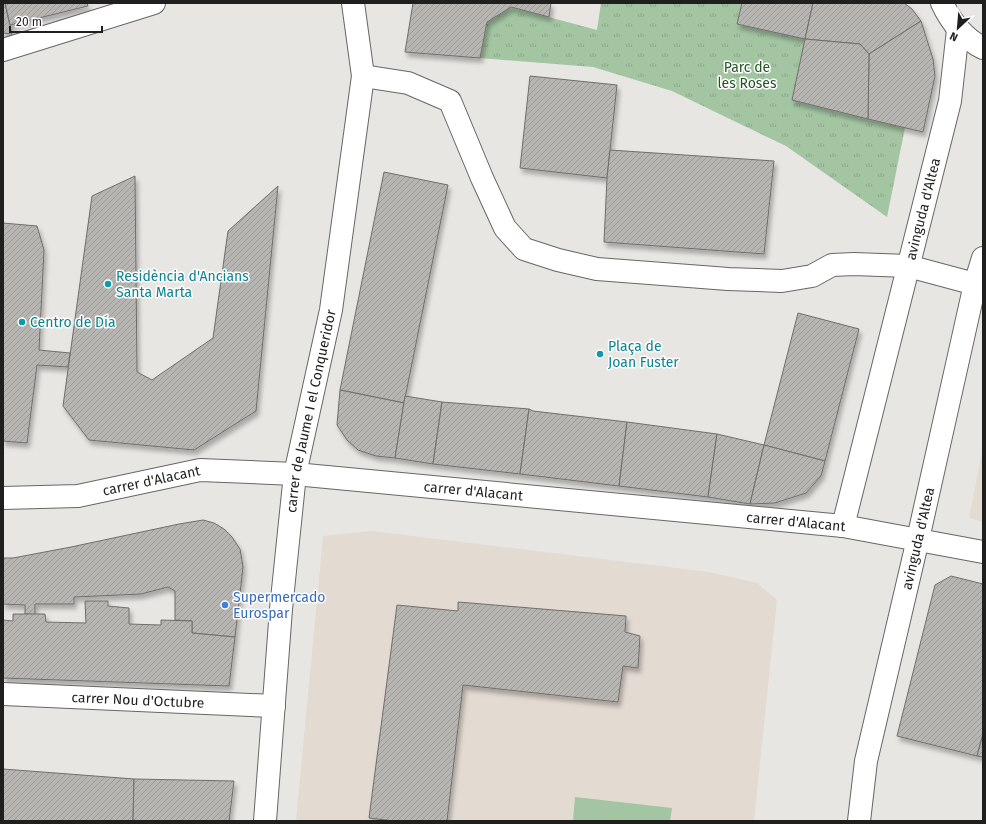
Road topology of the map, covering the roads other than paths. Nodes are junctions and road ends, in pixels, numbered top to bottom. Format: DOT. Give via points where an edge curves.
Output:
graph roads {
  1 [pos="154,3"];
  2 [pos="353,3"];
  3 [pos="942,3"];
  4 [pos="958,30"];
  5 [pos="983,48"];
  6 [pos="3,50"];
  7 [pos="363,76"];
  8 [pos="983,258"];
  9 [pos="908,266"];
  10 [pos="976,284"];
  11 [pos="295,474"];
  12 [pos="3,498"];
  13 [pos="843,526"];
  14 [pos="918,539"];
  15 [pos="983,552"];
  16 [pos="3,694"];
  17 [pos="274,706"];
  18 [pos="265,821"];
  19 [pos="859,821"];
  1 -- 6 [label="street"];
  2 -- 7 [label="street, carrer de Jaume I el Conqueridor"];
  3 -- 4 [label="street"];
  4 -- 5 [label="street"];
  4 -- 9 [label="street, avinguda d'Altea" via="950,101"];
  7 -- 9 [label="street" via="408,83 450,101 505,228 524,249 597,269 782,281 812,276 832,265"];
  7 -- 11 [label="street, carrer de Jaume I el Conqueridor" via="331,310"];
  8 -- 10 [label="street, avinguda d'Altea"];
  9 -- 10 [label="street"];
  9 -- 13 [label="street, avinguda d'Altea"];
  10 -- 14 [label="street, avinguda d'Altea"];
  11 -- 12 [label="street, carrer d'Alacant" via="200,470 78,496"];
  11 -- 13 [label="street, carrer d'Alacant"];
  11 -- 17 [label="street, carrer de Jaume I el Conqueridor"];
  13 -- 14 [label="street, carrer d'Alacant"];
  14 -- 15 [label="street, carrer d'Alacant"];
  14 -- 19 [label="street, avinguda d'Altea" via="866,761"];
  16 -- 17 [label="street, carrer Nou d'Octubre"];
  17 -- 18 [label="street, carrer de Jaume I el Conqueridor"];
}
